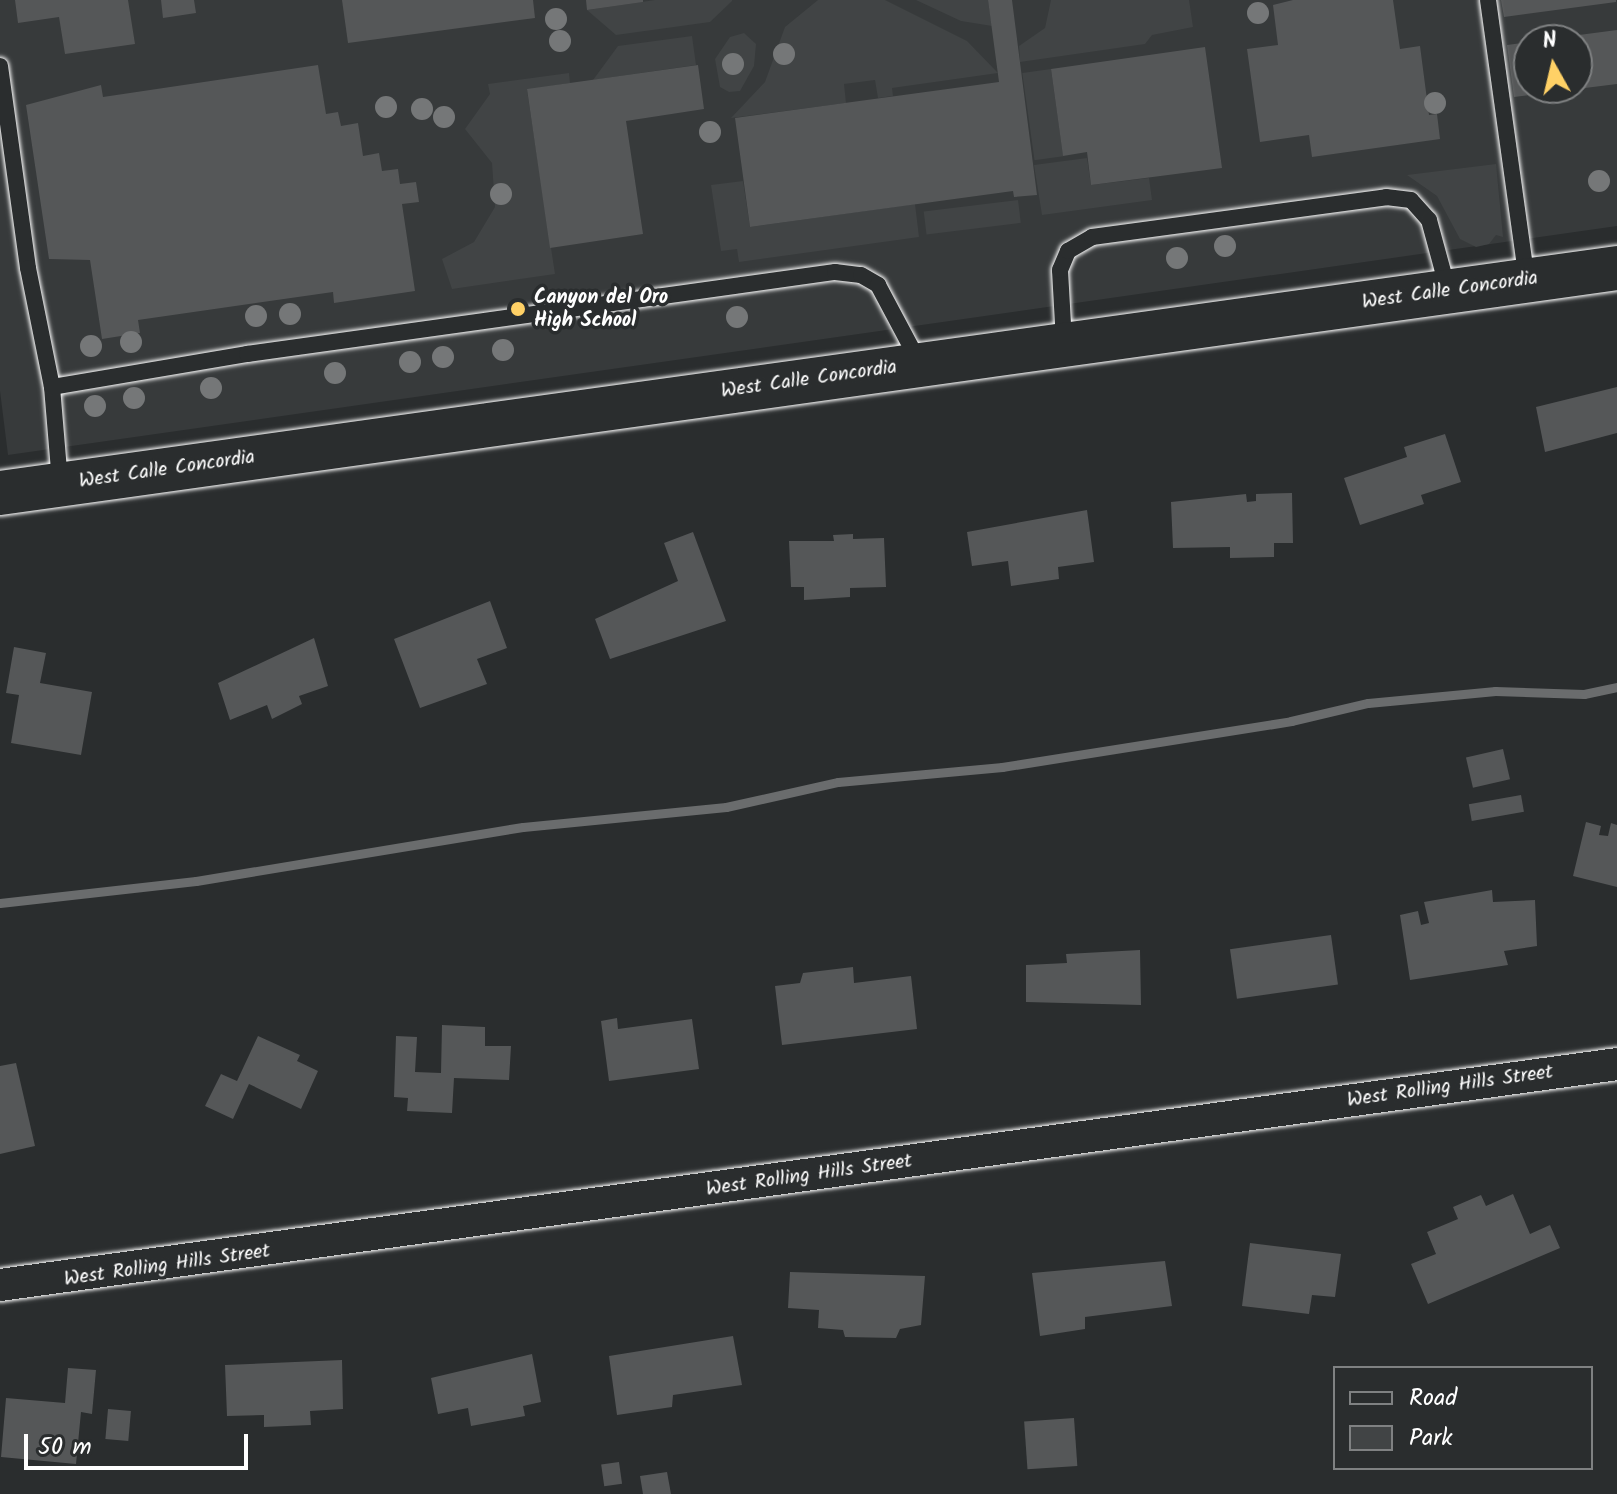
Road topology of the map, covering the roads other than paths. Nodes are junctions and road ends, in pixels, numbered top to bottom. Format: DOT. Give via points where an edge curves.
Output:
graph roads {
  1 [pos="1488,0"];
  2 [pos="0,66"];
  3 [pos="1617,268"];
  4 [pos="1527,280"];
  5 [pos="1449,291"];
  6 [pos="1064,345"];
  7 [pos="920,365"];
  8 [pos="52,387"];
  9 [pos="60,484"];
  10 [pos="0,493"];
  11 [pos="1617,1064"];
  12 [pos="0,1285"];
  1 -- 4 [label="lane"];
  2 -- 8 [label="lane" via="28,268"];
  3 -- 4 [label="street, West Calle Concordia"];
  4 -- 5 [label="street, West Calle Concordia"];
  5 -- 6 [label="street, West Calle Concordia"];
  5 -- 6 [label="lane" via="1429,220 1411,200 1386,197 1108,235 1068,251 1060,270"];
  6 -- 7 [label="street, West Calle Concordia"];
  7 -- 8 [label="lane" via="878,285 861,275 835,272 247,354"];
  7 -- 9 [label="street, West Calle Concordia"];
  8 -- 9 [label="lane"];
  9 -- 10 [label="street, West Calle Concordia"];
  11 -- 12 [label="street, West Rolling Hills Street"];
}
